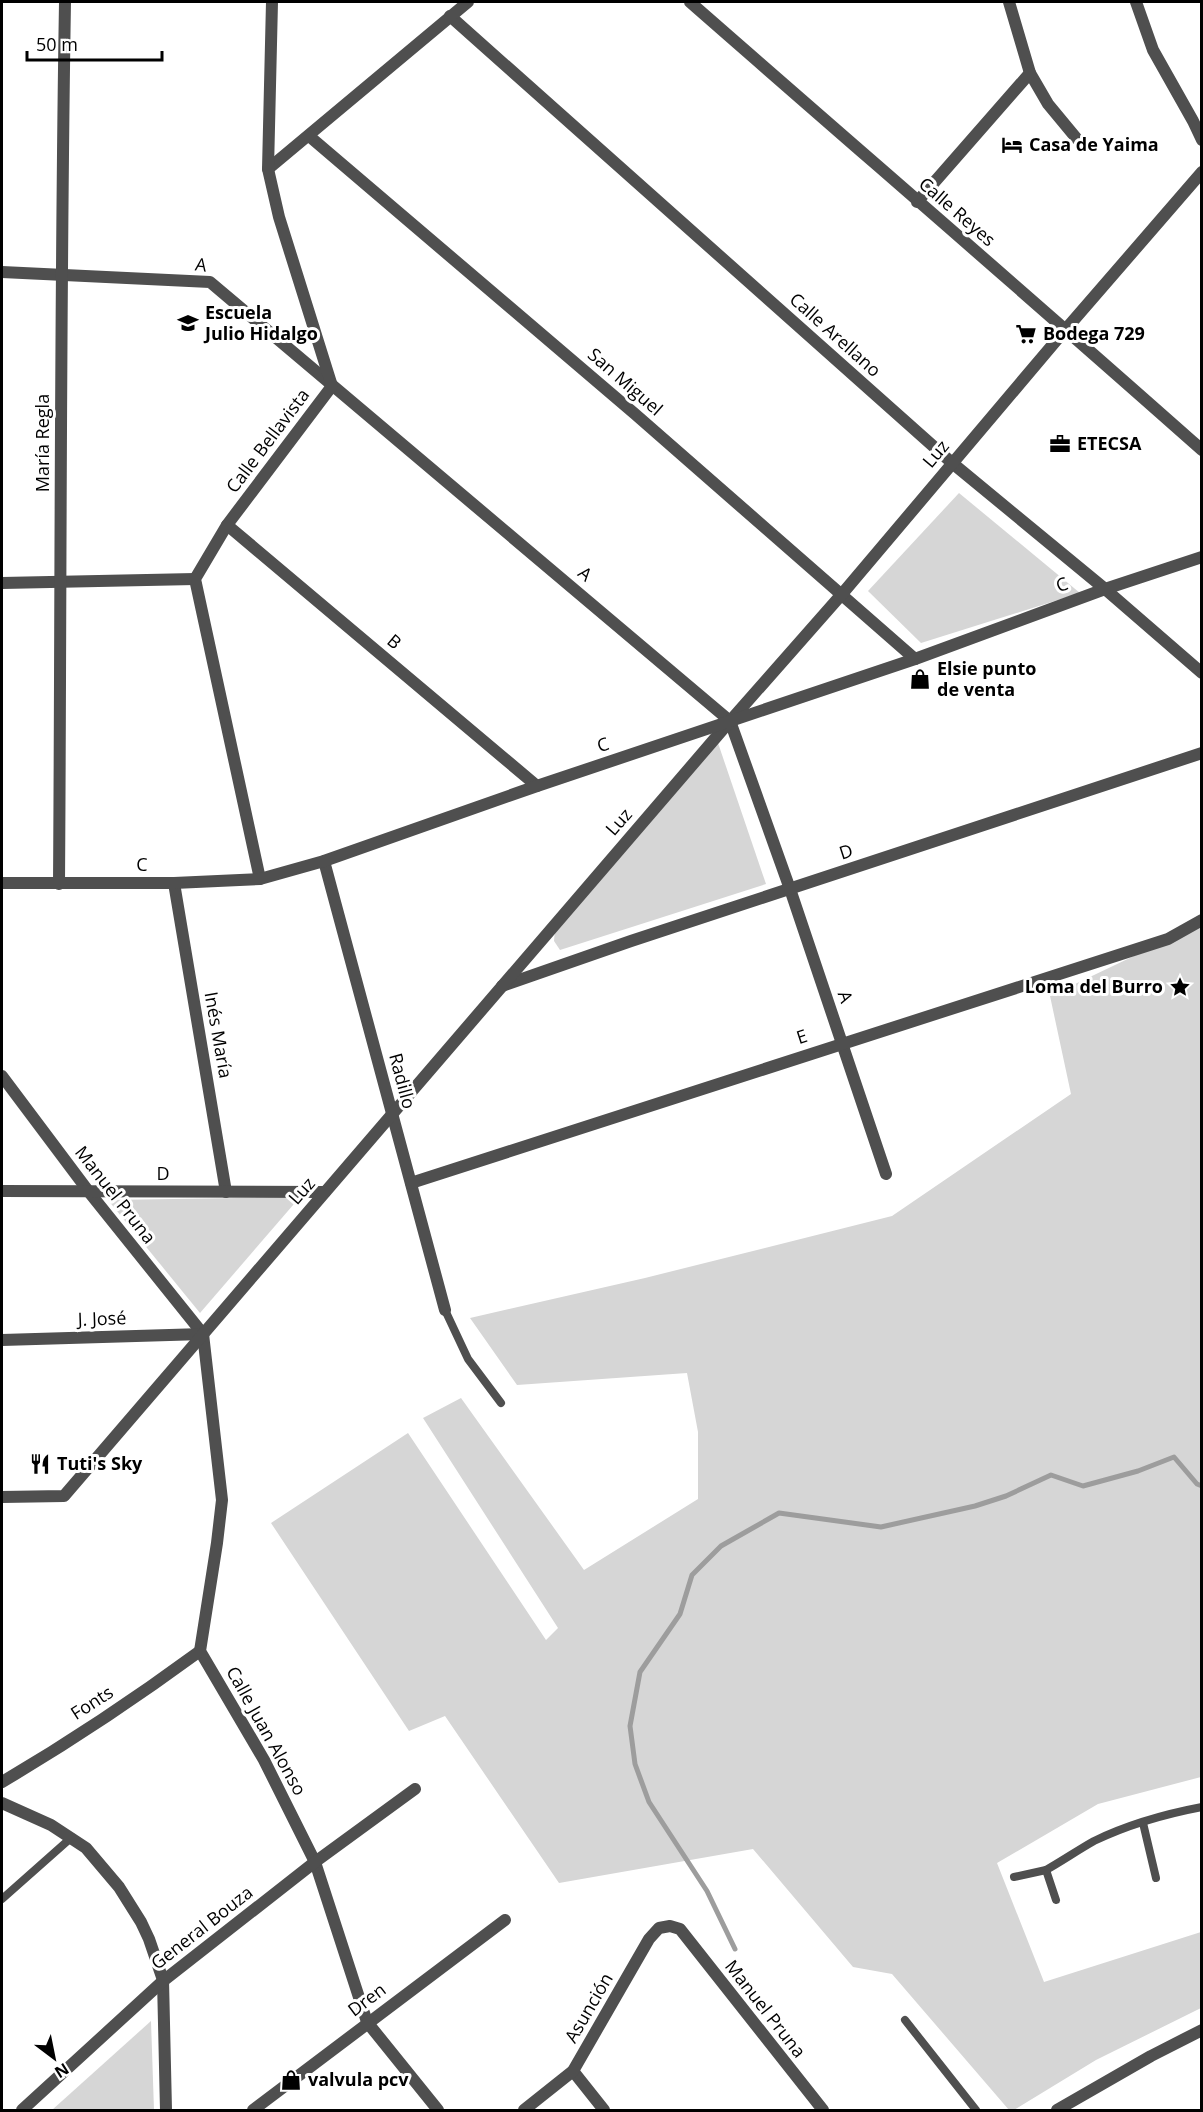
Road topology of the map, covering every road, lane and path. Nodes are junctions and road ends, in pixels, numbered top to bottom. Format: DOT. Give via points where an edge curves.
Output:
graph roads {
  1 [pos="65,2"];
  2 [pos="272,2"];
  3 [pos="468,2"];
  4 [pos="690,2"];
  5 [pos="1009,2"];
  6 [pos="1136,2"];
  7 [pos="450,16"];
  8 [pos="1030,73"];
  9 [pos="309,136"];
  10 [pos="1077,140"];
  11 [pos="1202,140"];
  12 [pos="268,170"];
  13 [pos="1202,172"];
  14 [pos="917,202"];
  15 [pos="2,272"];
  16 [pos="61,274"];
  17 [pos="1066,329"];
  18 [pos="332,386"];
  19 [pos="1202,450"];
  20 [pos="951,462"];
  21 [pos="227,525"];
  22 [pos="1202,557"];
  23 [pos="195,579"];
  24 [pos="2,583"];
  25 [pos="62,583"];
  26 [pos="1105,589"];
  27 [pos="842,594"];
  28 [pos="915,659"];
  29 [pos="1202,673"];
  30 [pos="730,721"];
  31 [pos="1202,753"];
  32 [pos="537,786"];
  33 [pos="324,861"];
  34 [pos="260,879"];
  35 [pos="2,883"];
  36 [pos="174,883"];
  37 [pos="59,884"];
  38 [pos="790,889"];
  39 [pos="1202,920"];
  40 [pos="502,986"];
  41 [pos="842,1043"];
  42 [pos="2,1076"];
  43 [pos="392,1115"];
  44 [pos="886,1174"];
  45 [pos="411,1184"];
  46 [pos="2,1191"];
  47 [pos="89,1192"];
  48 [pos="226,1192"];
  49 [pos="325,1192"];
  50 [pos="444,1310"];
  51 [pos="203,1334"];
  52 [pos="2,1340"];
  53 [pos="501,1403"];
  54 [pos="2,1497"];
  55 [pos="200,1651"];
  56 [pos="2,1782"];
  57 [pos="415,1789"];
  58 [pos="2,1803"];
  59 [pos="1202,1807"];
  60 [pos="1143,1822"];
  61 [pos="72,1837"];
  62 [pos="315,1862"];
  63 [pos="1046,1870"];
  64 [pos="1014,1877"];
  65 [pos="1156,1878"];
  66 [pos="2,1899"];
  67 [pos="1056,1900"];
  68 [pos="505,1920"];
  69 [pos="680,1929"];
  70 [pos="163,1981"];
  71 [pos="905,2020"];
  72 [pos="367,2022"];
  73 [pos="1202,2030"];
  74 [pos="573,2071"];
  75 [pos="22,2110"];
  76 [pos="166,2110"];
  77 [pos="253,2110"];
  78 [pos="438,2110"];
  79 [pos="524,2110"];
  80 [pos="604,2110"];
  81 [pos="823,2110"];
  82 [pos="976,2110"];
  83 [pos="1057,2110"];
  1 -- 16 [label="street, María Regla"];
  2 -- 12 [label="street, Calle Bellavista"];
  3 -- 7 [label="street"];
  4 -- 14 [label="street, Calle Reyes"];
  5 -- 8 [label="street"];
  6 -- 11 [label="street" via="1153,50"];
  7 -- 9 [label="street"];
  7 -- 20 [label="street, Calle Arellano"];
  8 -- 10 [label="street" via="1048,104"];
  8 -- 14 [label="street"];
  9 -- 12 [label="street"];
  9 -- 27 [label="street, San Miguel"];
  12 -- 18 [label="street, Calle Bellavista"];
  13 -- 17 [label="street, Luz"];
  14 -- 17 [label="street, Calle Reyes"];
  15 -- 16 [label="street, A"];
  16 -- 18 [label="street, A" via="210,282"];
  16 -- 25 [label="street, María Regla"];
  17 -- 19 [label="street, Calle Reyes"];
  17 -- 20 [label="street, Luz"];
  18 -- 21 [label="street, Calle Bellavista"];
  18 -- 30 [label="street, A"];
  20 -- 26 [label="street, Calle Arellano"];
  20 -- 27 [label="street, Luz"];
  21 -- 23 [label="street, Calle Bellavista"];
  21 -- 32 [label="street, B"];
  22 -- 26 [label="street, C"];
  23 -- 25 [label="street"];
  23 -- 34 [label="street"];
  24 -- 25 [label="street"];
  25 -- 37 [label="street, María Regla"];
  26 -- 28 [label="street, C"];
  26 -- 29 [label="street, Calle Arellano"];
  27 -- 28 [label="street, San Miguel"];
  27 -- 30 [label="street, Luz"];
  28 -- 30 [label="street, C"];
  30 -- 32 [label="street, C"];
  30 -- 38 [label="street, A"];
  30 -- 40 [label="street, Luz"];
  31 -- 38 [label="street, D"];
  32 -- 33 [label="street, C"];
  33 -- 34 [label="street, C"];
  33 -- 43 [label="street, Radillo"];
  34 -- 36 [label="street, C"];
  35 -- 37 [label="street, C"];
  36 -- 37 [label="street, C"];
  36 -- 48 [label="street, Inés María"];
  38 -- 40 [label="street, D"];
  38 -- 41 [label="street, A"];
  39 -- 41 [label="street, E" via="1168,939"];
  40 -- 43 [label="street, Luz"];
  41 -- 44 [label="street, A"];
  41 -- 45 [label="street, E"];
  42 -- 47 [label="street, Manuel Pruna"];
  43 -- 45 [label="street, Radillo"];
  43 -- 49 [label="street, Luz"];
  45 -- 50 [label="street, Radillo"];
  46 -- 47 [label="street, D"];
  47 -- 48 [label="street, D"];
  47 -- 51 [label="street, Manuel Pruna"];
  48 -- 49 [label="street, D"];
  49 -- 51 [label="street, Luz"];
  50 -- 53 [label="lane" via="468,1359"];
  51 -- 52 [label="street, J. José"];
  51 -- 54 [label="street, Luz" via="64,1496"];
  51 -- 55 [label="street" via="222,1500"];
  55 -- 56 [label="street, Fonts"];
  55 -- 62 [label="street, Calle Juan Alonso" via="264,1760"];
  57 -- 62 [label="street, General Bouza"];
  58 -- 61 [label="street"];
  59 -- 60 [label="lane"];
  60 -- 63 [label="lane" via="1095,1841"];
  60 -- 65 [label="lane"];
  61 -- 66 [label="lane"];
  61 -- 70 [label="street" via="106,1870 129,1904 149,1939"];
  62 -- 70 [label="street, General Bouza"];
  62 -- 72 [label="street, Calle Juan Alonso"];
  63 -- 64 [label="lane"];
  63 -- 67 [label="lane"];
  68 -- 72 [label="street, Dren"];
  69 -- 74 [label="street, Asunción" via="659,1928 649,1939"];
  69 -- 81 [label="street, Manuel Pruna"];
  70 -- 75 [label="street, General Bouza"];
  70 -- 76 [label="street"];
  71 -- 82 [label="lane"];
  72 -- 77 [label="street, Dren"];
  72 -- 78 [label="street, Calle Juan Alonso"];
  73 -- 83 [label="street"];
  74 -- 79 [label="street, Asunción"];
  74 -- 80 [label="street"];
}
